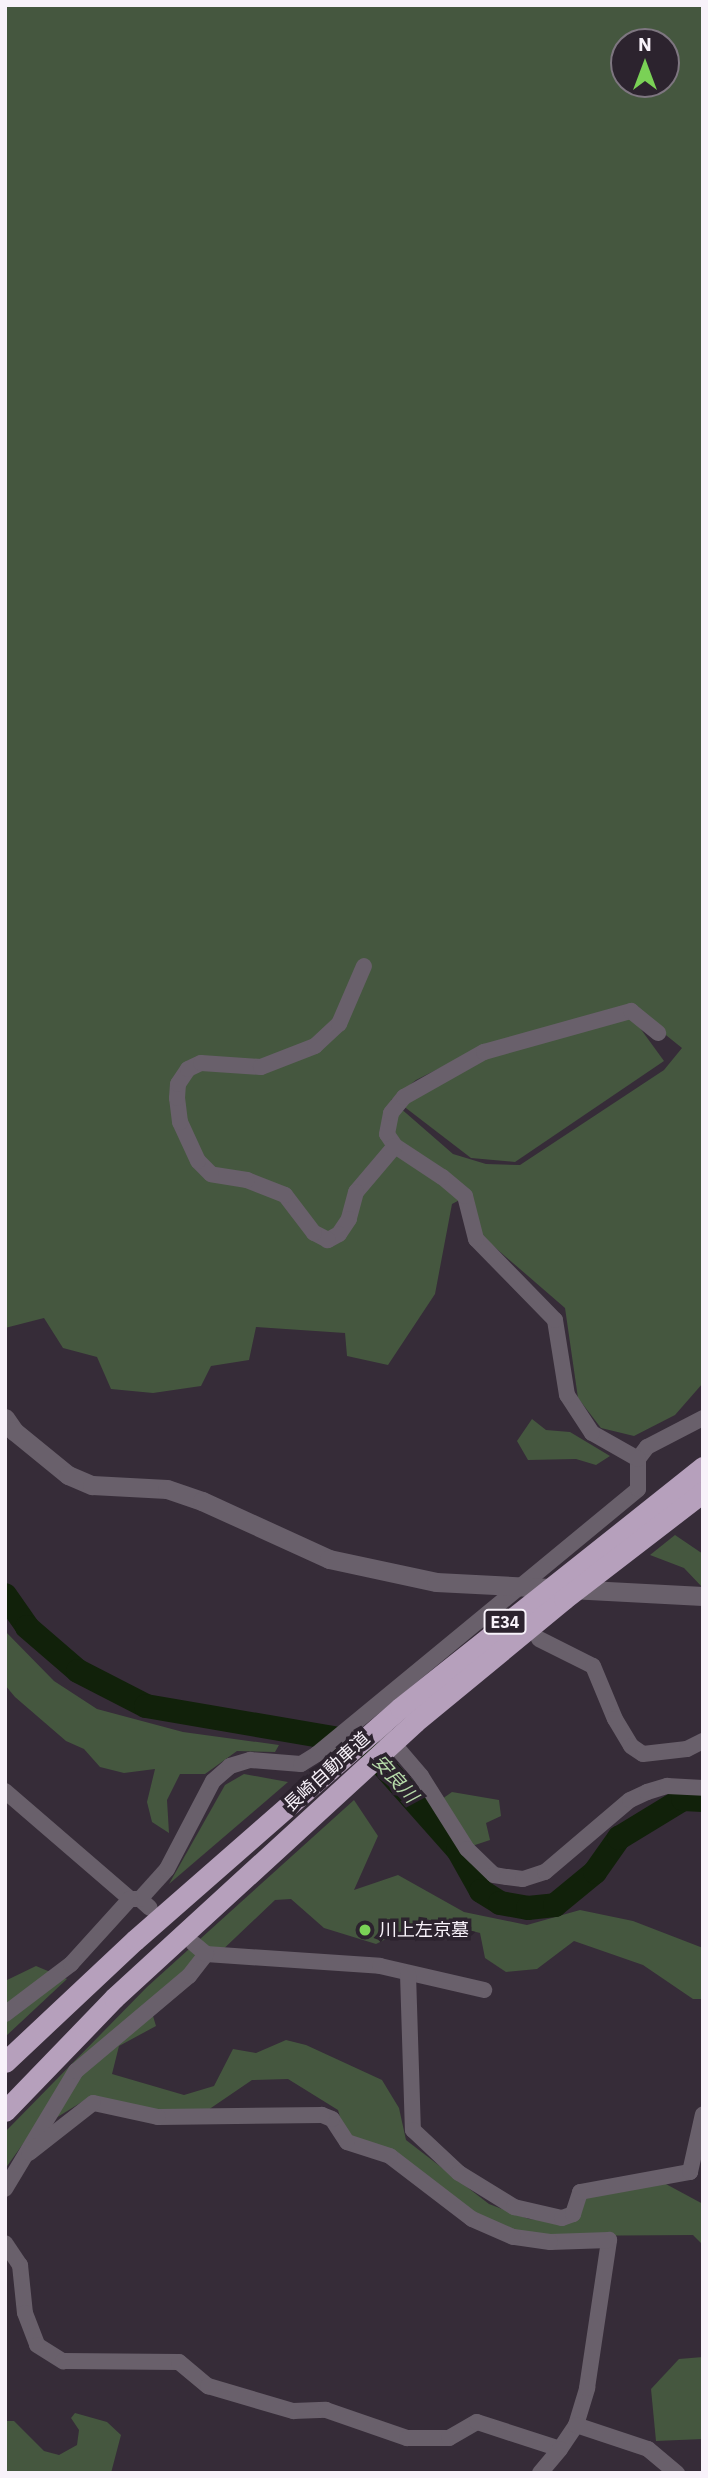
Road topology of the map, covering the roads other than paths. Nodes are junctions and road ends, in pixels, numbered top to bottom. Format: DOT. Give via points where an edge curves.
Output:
graph roads {
  1 [pos="365,966"];
  2 [pos="658,1033"];
  3 [pos="395,1146"];
  4 [pos="5,1418"];
  5 [pos="703,1418"];
  6 [pos="638,1459"];
  7 [pos="702,1468"];
  8 [pos="703,1492"];
  9 [pos="518,1587"];
  10 [pos="703,1595"];
  11 [pos="538,1639"];
  12 [pos="356,1720"];
  13 [pos="703,1741"];
  14 [pos="703,1788"];
  15 [pos="5,1791"];
  16 [pos="140,1902"];
  17 [pos="408,1974"];
  18 [pos="484,1990"];
  19 [pos="5,2014"];
  20 [pos="5,2062"];
  21 [pos="5,2110"];
  22 [pos="703,2114"];
  23 [pos="29,2153"];
  24 [pos="7,2183"];
  25 [pos="5,2243"];
  26 [pos="576,2425"];
  27 [pos="560,2449"];
  28 [pos="541,2473"];
  29 [pos="677,2473"];
  1 -- 3 [label="street" via="339,1024 315,1046 261,1067 201,1063 188,1069 178,1084 180,1122 198,1161 211,1174 247,1180 285,1195 314,1233 328,1240 339,1234 349,1219 356,1192"];
  2 -- 3 [label="street" via="631,1011 484,1052 404,1097 391,1113 387,1134"];
  3 -- 6 [label="street" via="465,1196 476,1239 555,1320 567,1395 576,1413 592,1433"];
  4 -- 9 [label="street" via="47,1459 92,1485 167,1489 233,1513 329,1559 436,1582"];
  5 -- 6 [label="street" via="647,1447"];
  6 -- 9 [label="street" via="638,1489 631,1498"];
  7 -- 20 [label="highway, 長崎自動車道 / E34" via="551,1584 314,1782"];
  8 -- 21 [label="highway, 長崎自動車道 / E34" via="564,1599 336,1795 114,1998"];
  9 -- 10 [label="street"];
  9 -- 12 [label="street"];
  11 -- 13 [label="street" via="593,1666 615,1719 631,1746 643,1755 687,1749"];
  12 -- 14 [label="street" via="374,1727 402,1749 467,1849 494,1875 523,1879 545,1872 630,1800 647,1792 667,1786"];
  12 -- 16 [label="street" via="301,1764 250,1760 230,1766 213,1782 167,1869"];
  15 -- 16 [label="street"];
  16 -- 19 [label="street" via="71,1964"];
  17 -- 18 [label="street"];
  17 -- 22 [label="street" via="413,2130 458,2174 514,2207 562,2218 573,2214 580,2192 690,2172"];
  17 -- 23 [label="street" via="344,1962 200,1949 189,1976 76,2071"];
  23 -- 24 [label="street"];
  23 -- 26 [label="street" via="93,2103 158,2117 321,2115 332,2119 347,2143 390,2156 472,2219 513,2237 550,2242 609,2240 587,2388"];
  25 -- 27 [label="street" via="20,2265 25,2313 37,2345 63,2361 179,2362 208,2386 293,2411 326,2410 407,2438 449,2438 477,2422"];
  26 -- 27 [label="street"];
  26 -- 29 [label="street" via="648,2449"];
  27 -- 28 [label="street"];
}
